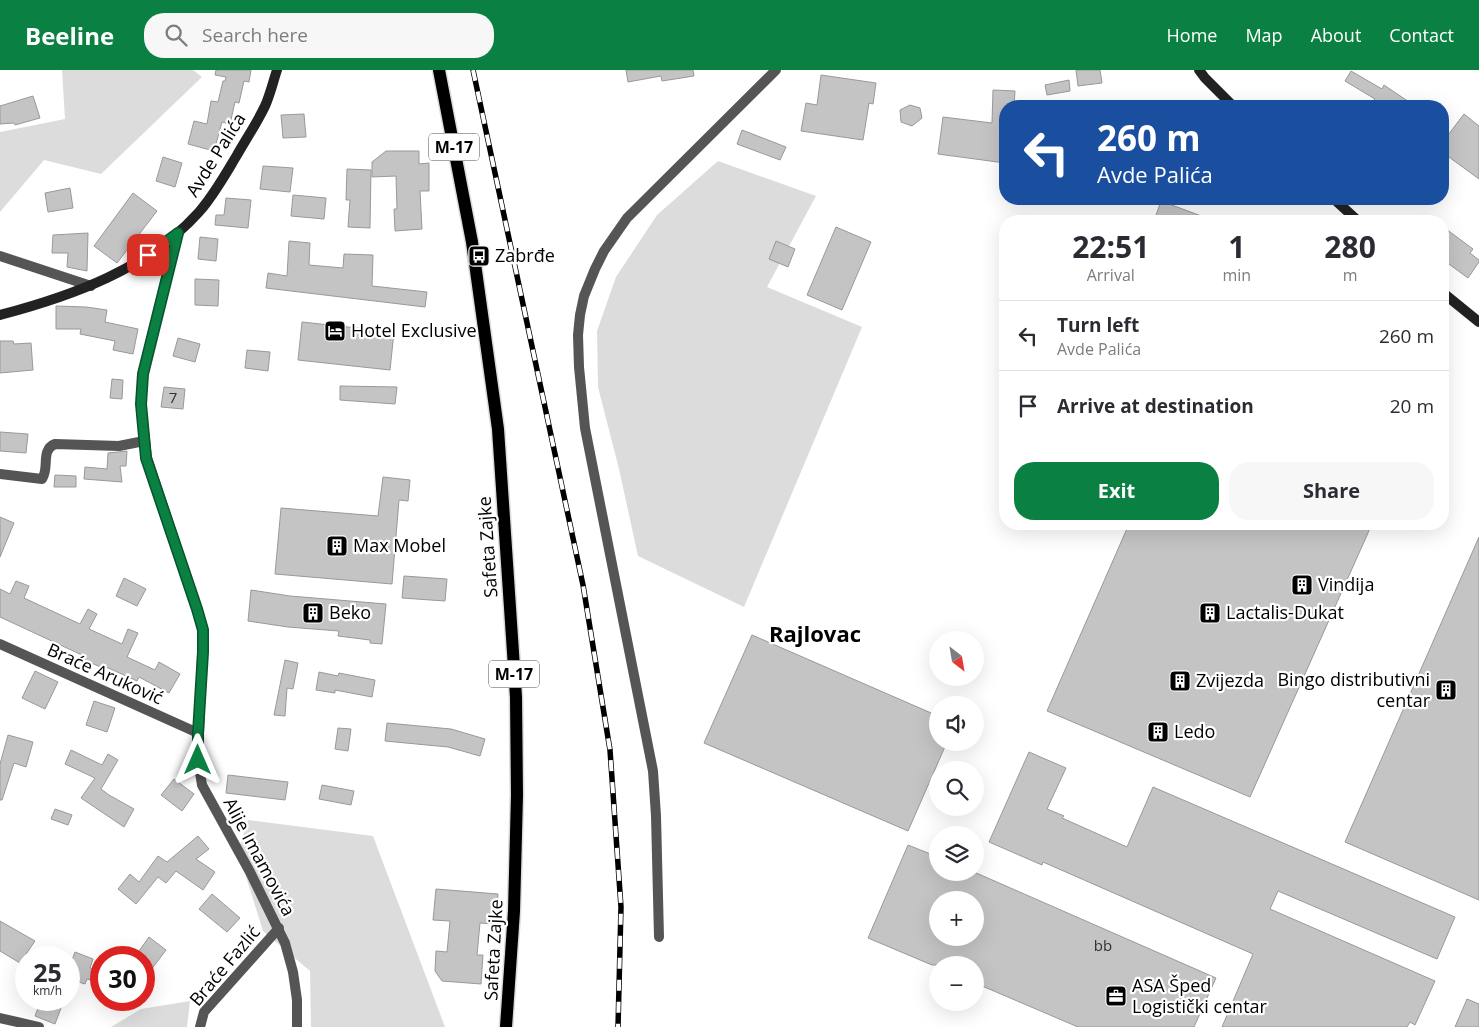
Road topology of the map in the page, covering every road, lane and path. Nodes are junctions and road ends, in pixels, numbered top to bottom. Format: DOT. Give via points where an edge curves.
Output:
graph roads {
  1 [pos="277,70"];
  2 [pos="439,70"];
  3 [pos="776,70"];
  4 [pos="1199,70"];
  5 [pos="1228,100"];
  6 [pos="1341,205"];
  7 [pos="1351,215"];
  8 [pos="178,233"];
  9 [pos="0,256"];
  10 [pos="91,286"];
  11 [pos="1449,298"];
  12 [pos="0,315"];
  13 [pos="1479,322"];
  14 [pos="144,441"];
  15 [pos="0,474"];
  16 [pos="0,644"];
  17 [pos="198,733"];
  18 [pos="279,928"];
  19 [pos="659,936"];
  20 [pos="0,1018"];
  21 [pos="39,1027"];
  22 [pos="200,1027"];
  23 [pos="297,1027"];
  24 [pos="506,1027"];
  1 -- 8 [label="street, Avde Palića" via="266,105 221,182 199,212"];
  2 -- 24 [label="main road, Safeta Zajke / M-17" via="472,242 498,429 516,697 514,912"];
  3 -- 19 [label="street" via="627,218 595,269 580,316 579,367 585,428 653,771"];
  4 -- 5 [label="street"];
  6 -- 7 [label="street"];
  8 -- 10 [label="street, Avde Palića" via="138,262"];
  8 -- 14 [label="street, Alije Imamovića" via="143,374"];
  9 -- 10 [label="street"];
  10 -- 12 [label="street, Avde Palića"];
  11 -- 13 [label="street"];
  14 -- 15 [label="street" via="119,446 55,444 46,452 42,479"];
  14 -- 17 [label="street, Alije Imamovića" via="146,458 203,630"];
  16 -- 17 [label="street, Braće Aruković"];
  17 -- 18 [label="street, Alije Imamovića" via="202,785"];
  18 -- 22 [label="street, Braće Fazlić" via="204,1012"];
  18 -- 23 [label="street, Alije Imamovića" via="293,972"];
  20 -- 21 [label="street"];
}
